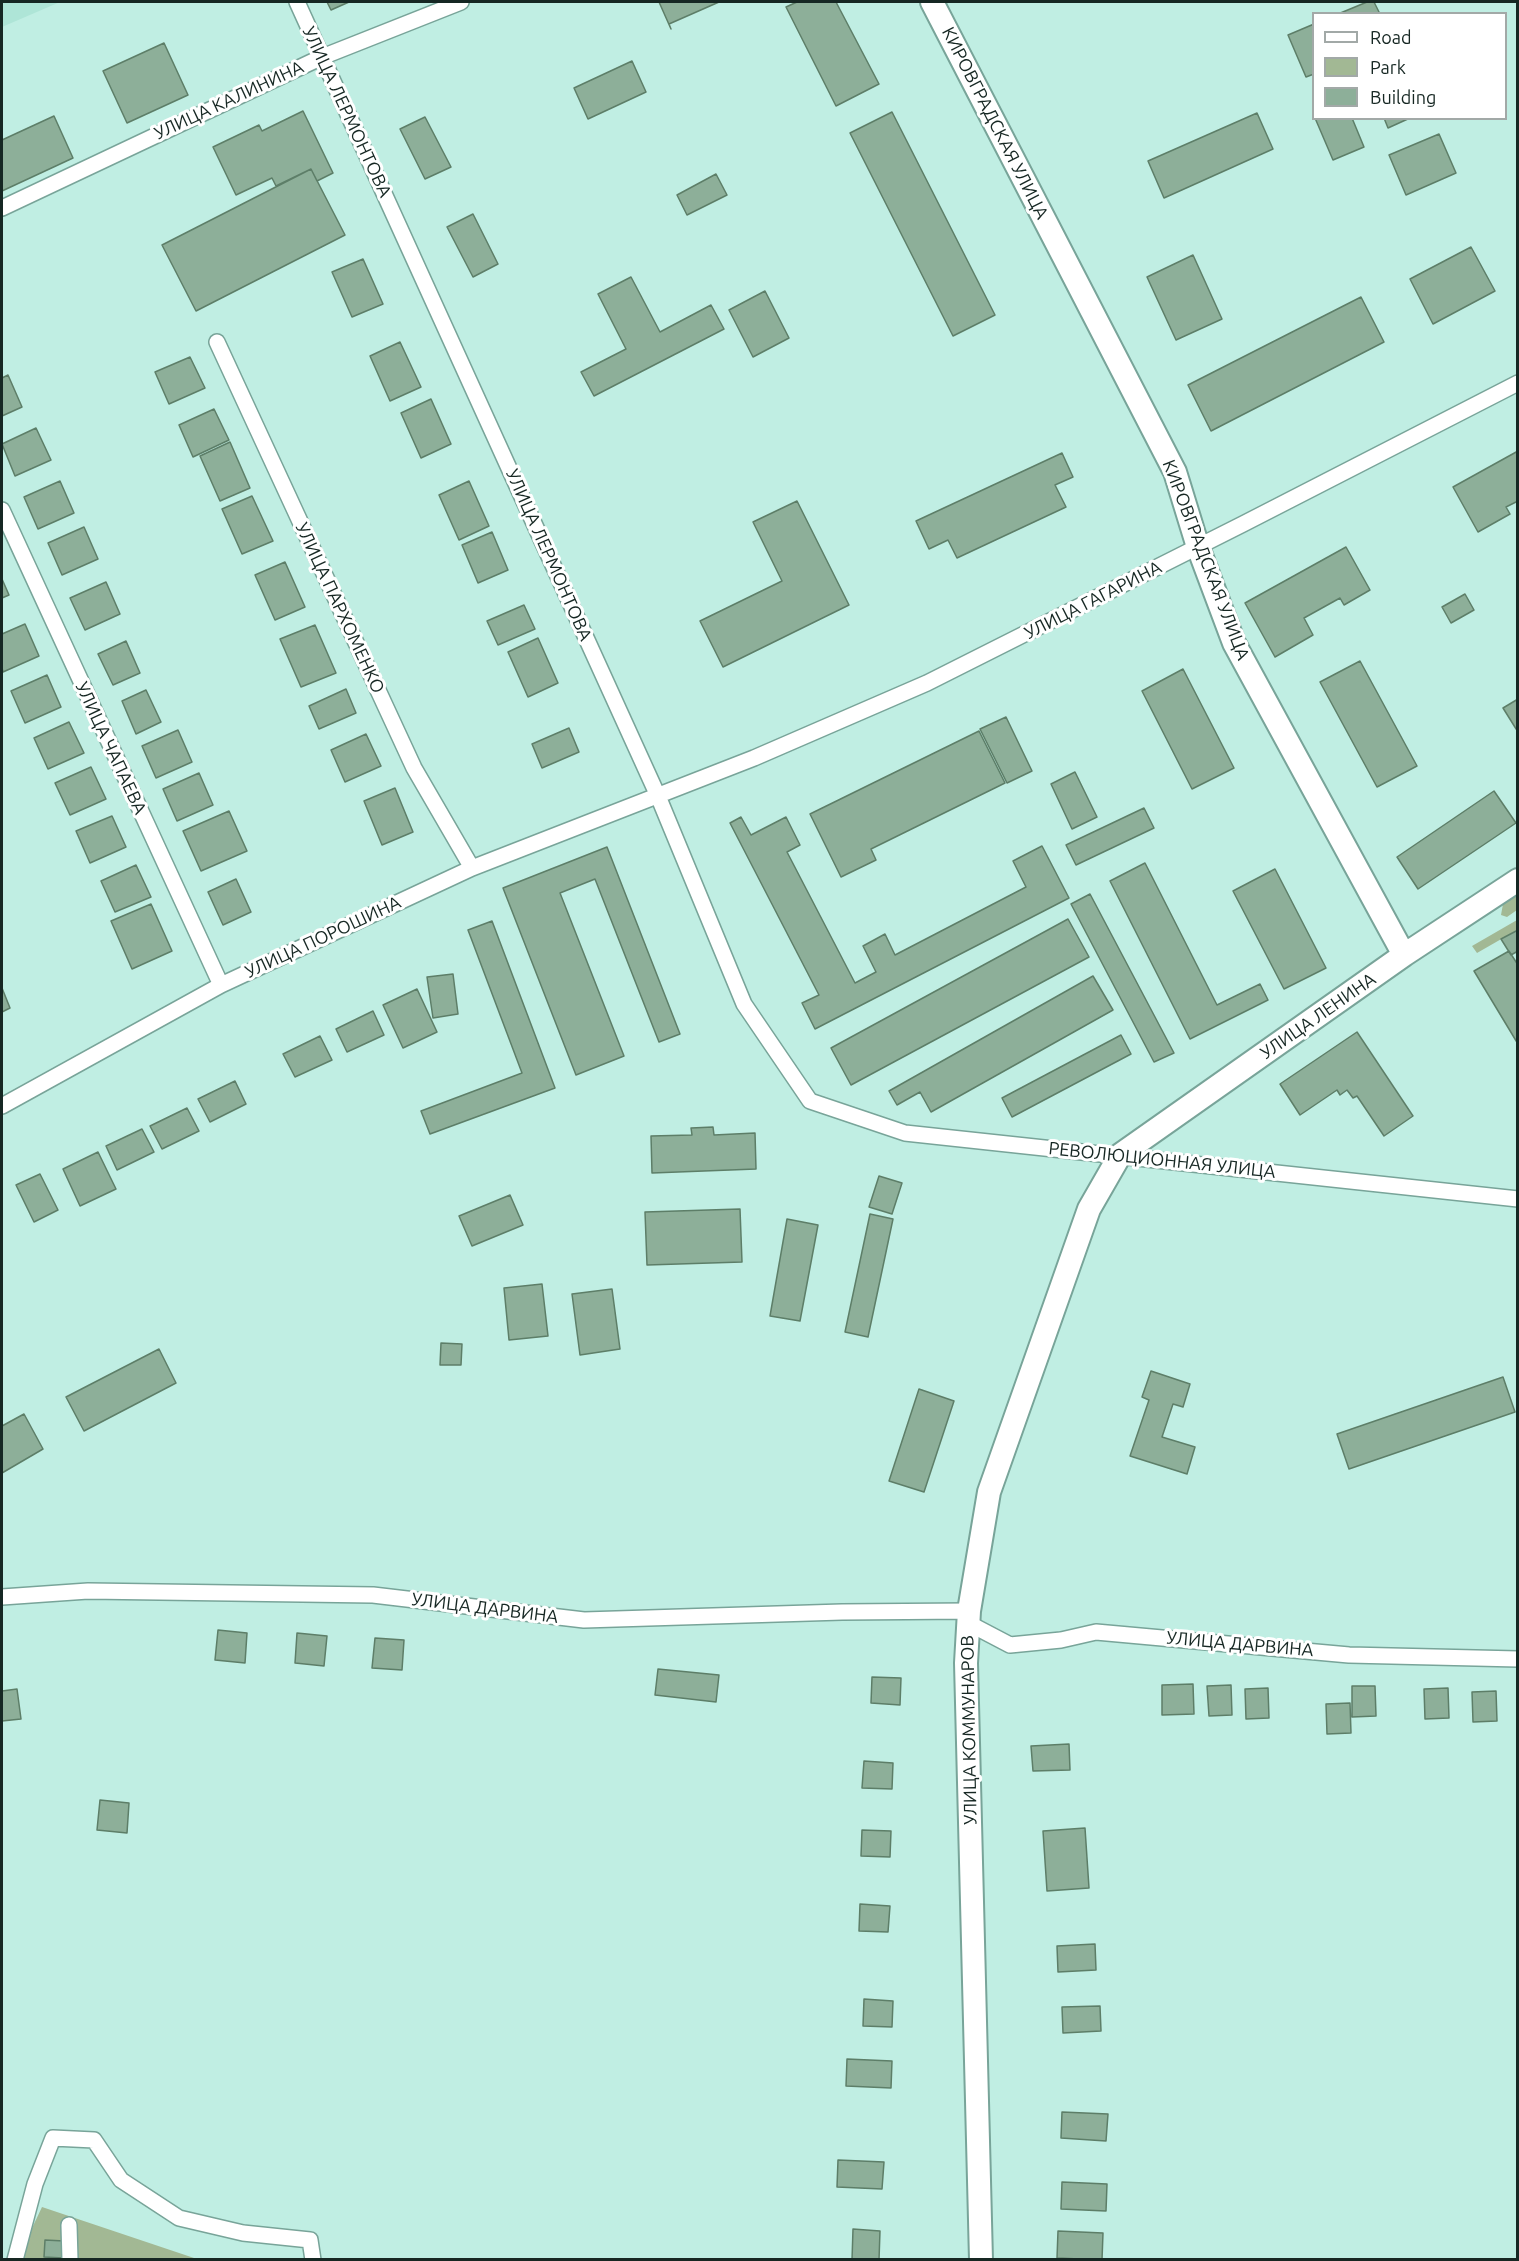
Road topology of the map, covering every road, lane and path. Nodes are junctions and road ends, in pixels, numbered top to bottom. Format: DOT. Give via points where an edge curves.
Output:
graph roads {
  1 [pos="297,2"];
  2 [pos="460,2"];
  3 [pos="932,2"];
  4 [pos="322,57"];
  5 [pos="2,208"];
  6 [pos="217,342"];
  7 [pos="1518,383"];
  8 [pos="2,510"];
  9 [pos="1198,547"];
  10 [pos="658,796"];
  11 [pos="472,868"];
  12 [pos="1518,880"];
  13 [pos="1404,955"];
  14 [pos="220,986"];
  15 [pos="810,1101"];
  16 [pos="2,1106"];
  17 [pos="1120,1155"];
  18 [pos="1518,1199"];
  19 [pos="2,1597"];
  20 [pos="969,1617"];
  21 [pos="1518,1659"];
  22 [pos="69,2225"];
  23 [pos="15,2259"];
  24 [pos="70,2259"];
  25 [pos="313,2259"];
  26 [pos="981,2259"];
  1 -- 4 [label="street, УЛИЦА ЛЕРМОНТОВА"];
  2 -- 4 [label="street, УЛИЦА КАЛИНИНА"];
  3 -- 9 [label="main road, КИРОВГРАДСКАЯ УЛИЦА" via="1175,472"];
  4 -- 5 [label="street, УЛИЦА КАЛИНИНА"];
  4 -- 10 [label="street, УЛИЦА ЛЕРМОНТОВА"];
  6 -- 11 [label="street, УЛИЦА ПАРХОМЕНКО" via="414,768"];
  7 -- 9 [label="street, УЛИЦА ГАГАРИНА"];
  8 -- 14 [label="street, УЛИЦА ЧАПАЕВА"];
  9 -- 10 [label="street, УЛИЦА ГАГАРИНА" via="927,683"];
  9 -- 13 [label="main road, КИРОВГРАДСКАЯ УЛИЦА" via="1234,643"];
  10 -- 11 [label="street, УЛИЦА ПОРОШИНА"];
  10 -- 15 [label="street, УЛИЦА ЛЕРМОНТОВА" via="744,1004"];
  11 -- 14 [label="street, УЛИЦА ПОРОШИНА"];
  12 -- 13 [label="main road, УЛИЦА ЛЕНИНА"];
  13 -- 17 [label="main road, УЛИЦА ЛЕНИНА"];
  14 -- 16 [label="street, УЛИЦА ПОРОШИНА"];
  15 -- 17 [label="street, РЕВОЛЮЦИОННАЯ УЛИЦА" via="905,1133"];
  17 -- 18 [label="street, РЕВОЛЮЦИОННАЯ УЛИЦА"];
  17 -- 20 [label="main road, УЛИЦА КОММУНАРОВ" via="1089,1209 989,1492"];
  19 -- 20 [label="street, УЛИЦА ДАРВИНА" via="88,1591 373,1595 584,1620 842,1612"];
  20 -- 21 [label="street, УЛИЦА ДАРВИНА" via="1011,1645 1096,1632 1349,1654"];
  20 -- 26 [label="main road, УЛИЦА КОММУНАРОВ" via="966,1663"];
  22 -- 24 [label="street"];
  23 -- 25 [label="street" via="35,2184 53,2138 94,2140 121,2180 179,2218 243,2233 310,2240"];
}
